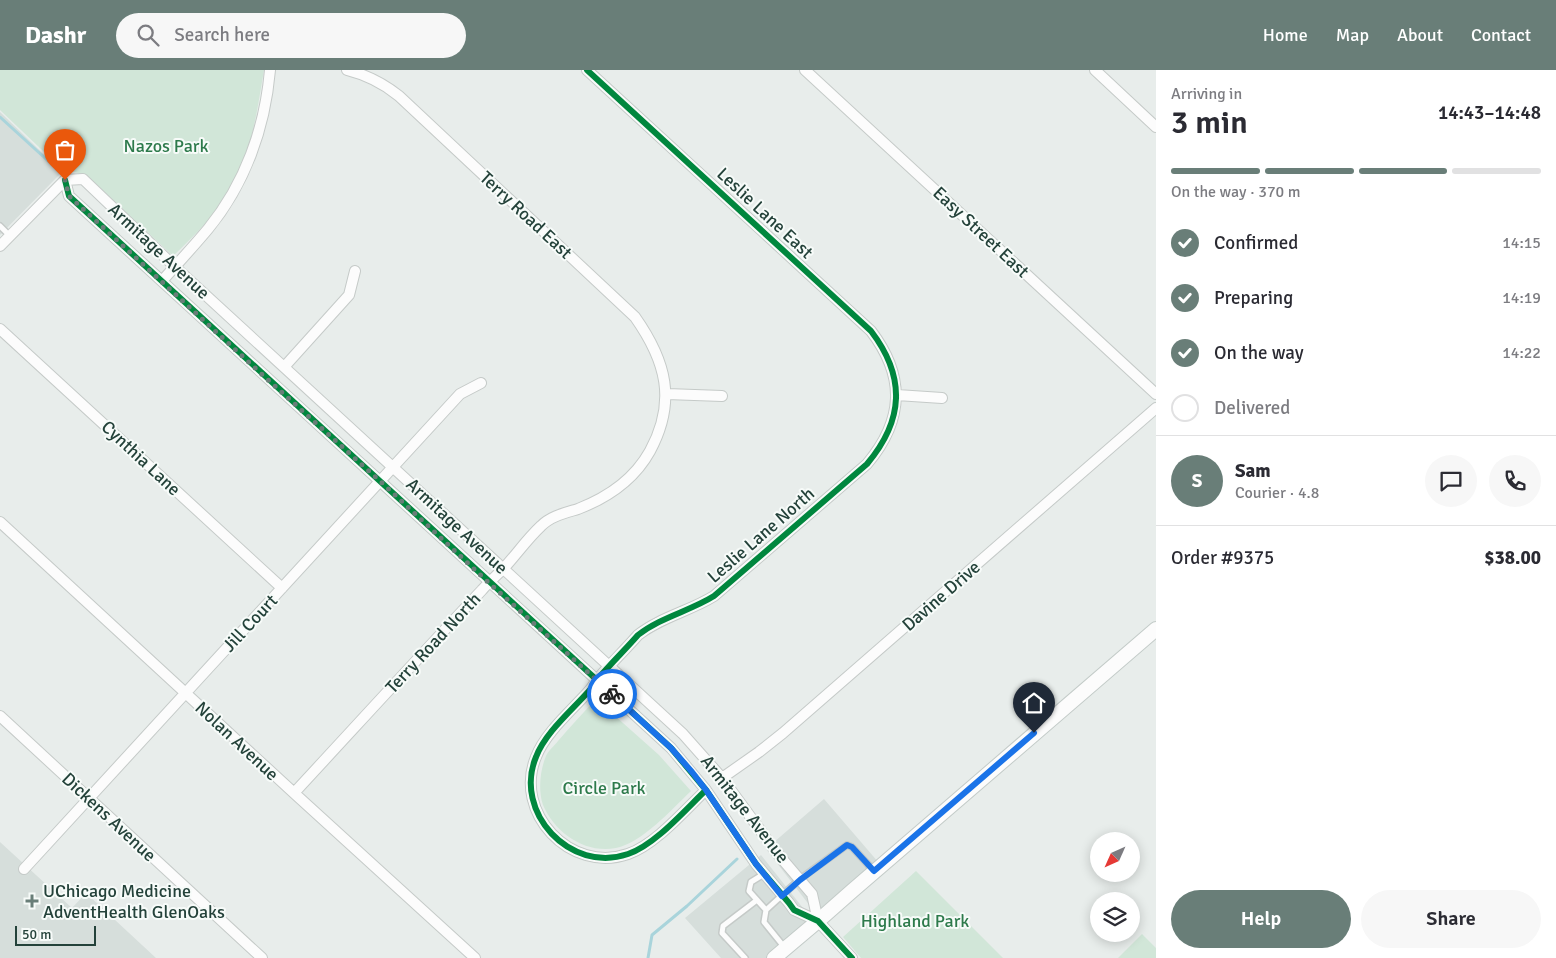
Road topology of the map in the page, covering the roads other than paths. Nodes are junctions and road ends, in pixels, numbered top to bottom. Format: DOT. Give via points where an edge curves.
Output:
graph roads {
  1 [pos="270,70"];
  2 [pos="347,70"];
  3 [pos="588,70"];
  4 [pos="805,70"];
  5 [pos="1094,70"];
  6 [pos="1156,127"];
  7 [pos="65,180"];
  8 [pos="0,226"];
  9 [pos="10,236"];
  10 [pos="0,246"];
  11 [pos="174,266"];
  12 [pos="356,272"];
  13 [pos="162,281"];
  14 [pos="0,329"];
  15 [pos="285,366"];
  16 [pos="481,383"];
  17 [pos="666,394"];
  18 [pos="1156,394"];
  19 [pos="897,395"];
  20 [pos="722,396"];
  21 [pos="942,398"];
  22 [pos="1156,408"];
  23 [pos="393,467"];
  24 [pos="380,481"];
  25 [pos="0,522"];
  26 [pos="503,569"];
  27 [pos="489,583"];
  28 [pos="282,588"];
  29 [pos="1156,628"];
  30 [pos="610,666"];
  31 [pos="597,680"];
  32 [pos="186,693"];
  33 [pos="0,716"];
  34 [pos="722,778"];
  35 [pos="706,790"];
  36 [pos="294,793"];
  37 [pos="88,798"];
  38 [pos="24,869"];
  39 [pos="874,871"];
  40 [pos="764,874"];
  41 [pos="800,880"];
  42 [pos="782,896"];
  43 [pos="757,900"];
  44 [pos="766,910"];
  45 [pos="818,922"];
  46 [pos="785,948"];
  47 [pos="262,958"];
  48 [pos="475,958"];
  49 [pos="745,958"];
  50 [pos="774,958"];
  51 [pos="852,958"];
  1 -- 11 [label="street" via="260,126 244,171 228,201"];
  2 -- 17 [label="street, Terry Road East" via="382,83 399,96 635,317 656,352"];
  3 -- 19 [label="street, Leslie Lane East" via="871,332 885,351"];
  4 -- 18 [label="street, Easy Street East"];
  5 -- 6 [label="street"];
  7 -- 9 [label="street"];
  7 -- 11 [label="street, Armitage Avenue" via="83,179"];
  7 -- 13 [label="street, Armitage Avenue" via="69,196"];
  8 -- 9 [label="lane"];
  9 -- 10 [label="street"];
  11 -- 13 [label="street"];
  11 -- 15 [label="street, Armitage Avenue"];
  12 -- 15 [label="street" via="349,295"];
  13 -- 24 [label="street, Armitage Avenue"];
  14 -- 28 [label="street, Cynthia Lane"];
  15 -- 23 [label="street, Armitage Avenue"];
  16 -- 23 [label="street, Jill Court" via="460,394"];
  17 -- 20 [label="street"];
  17 -- 26 [label="street, Terry Road North" via="665,411 652,446 628,480 597,501 550,519"];
  19 -- 21 [label="street"];
  19 -- 30 [label="street, Leslie Lane North" via="887,436 867,464 714,596 645,630"];
  22 -- 34 [label="street, Davine Drive" via="783,733"];
  23 -- 24 [label="street, Jill Court"];
  23 -- 26 [label="street, Armitage Avenue"];
  24 -- 27 [label="street, Armitage Avenue"];
  24 -- 28 [label="street, Jill Court"];
  25 -- 32 [label="street, Nolan Avenue"];
  26 -- 27 [label="street, Terry Road North"];
  26 -- 30 [label="street, Armitage Avenue"];
  27 -- 31 [label="street, Armitage Avenue"];
  27 -- 36 [label="street, Terry Road North"];
  28 -- 32 [label="street, Jill Court"];
  29 -- 39 [label="street"];
  30 -- 31 [label="street, Leslie Lane North"];
  30 -- 34 [label="street, Armitage Avenue" via="683,734"];
  31 -- 35 [label="street, Armitage Avenue" via="671,748"];
  31 -- 35 [label="street" via="548,737 535,758 531,796 548,831 558,841 587,856 626,855 648,843"];
  32 -- 36 [label="street, Nolan Avenue"];
  32 -- 37 [label="street, Jill Court"];
  33 -- 37 [label="street, Dickens Avenue"];
  34 -- 41 [label="street, Armitage Avenue"];
  35 -- 40 [label="street, Armitage Avenue"];
  36 -- 48 [label="street, Nolan Avenue"];
  37 -- 38 [label="street, Jill Court"];
  37 -- 47 [label="street, Dickens Avenue"];
  39 -- 41 [label="lane" via="847,845"];
  39 -- 45 [label="street"];
  40 -- 42 [label="street, Armitage Avenue"];
  40 -- 43 [label="lane" via="751,882 749,892"];
  41 -- 42 [label="lane"];
  41 -- 45 [label="street, Armitage Avenue" via="812,894"];
  42 -- 44 [label="lane"];
  42 -- 45 [label="street, Armitage Avenue" via="794,910"];
  43 -- 44 [label="lane"];
  43 -- 49 [label="lane" via="723,926 722,933"];
  44 -- 46 [label="lane" via="764,922"];
  45 -- 46 [label="street"];
  45 -- 51 [label="street, Armitage Avenue"];
  46 -- 50 [label="street"];
}
